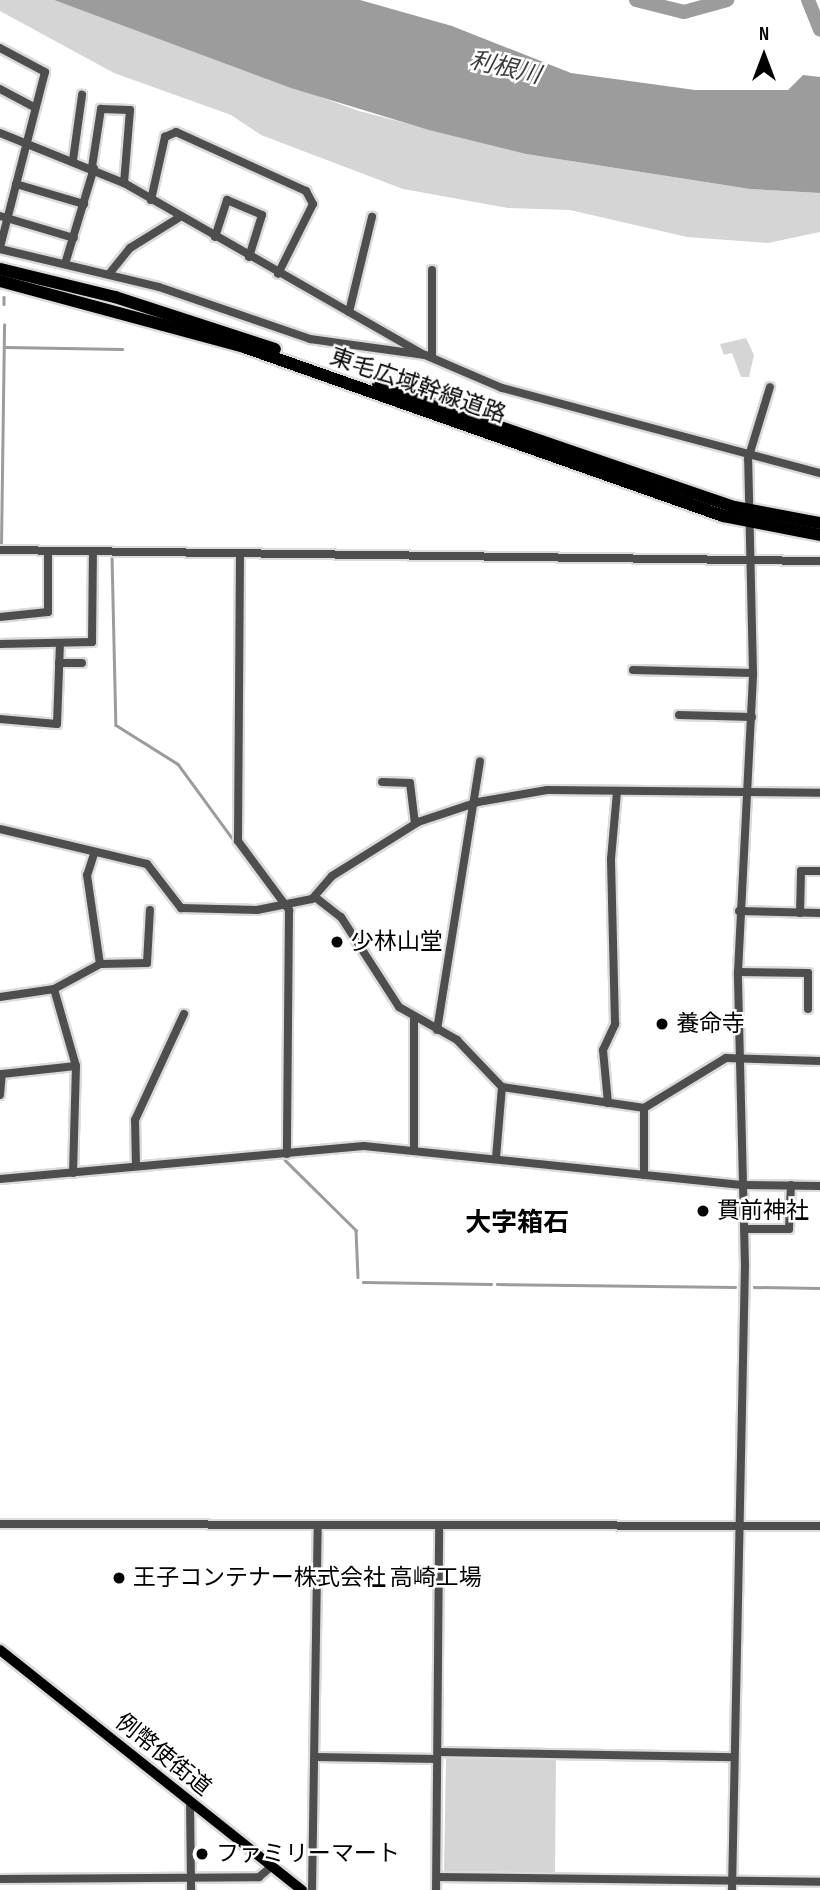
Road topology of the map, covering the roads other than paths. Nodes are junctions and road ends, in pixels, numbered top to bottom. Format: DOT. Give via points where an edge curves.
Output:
graph roads {
  1 [pos="0,48"];
  2 [pos="0,89"];
  3 [pos="82,95"];
  4 [pos="35,108"];
  5 [pos="0,133"];
  6 [pos="26,147"];
  7 [pos="73,160"];
  8 [pos="93,167"];
  9 [pos="124,183"];
  10 [pos="16,184"];
  11 [pos="151,200"];
  12 [pos="84,204"];
  13 [pos="4,217"];
  14 [pos="180,217"];
  15 [pos="372,217"];
  16 [pos="215,237"];
  17 [pos="74,238"];
  18 [pos="0,248"];
  19 [pos="249,257"];
  20 [pos="65,264"];
  21 [pos="0,269"];
  22 [pos="432,270"];
  23 [pos="109,274"];
  24 [pos="278,274"];
  25 [pos="0,281"];
  26 [pos="349,312"];
  27 [pos="422,354"];
  28 [pos="432,357"];
  29 [pos="770,387"];
  30 [pos="749,454"];
  31 [pos="820,473"];
  32 [pos="748,517"];
  33 [pos="820,523"];
  34 [pos="820,535"];
  35 [pos="0,550"];
  36 [pos="48,551"];
  37 [pos="93,551"];
  38 [pos="240,552"];
  39 [pos="750,559"];
  40 [pos="820,561"];
  41 [pos="0,617"];
  42 [pos="60,643"];
  43 [pos="0,644"];
  44 [pos="59,663"];
  45 [pos="82,663"];
  46 [pos="634,670"];
  47 [pos="753,673"];
  48 [pos="679,715"];
  49 [pos="752,717"];
  50 [pos="0,719"];
  51 [pos="480,761"];
  52 [pos="382,782"];
  53 [pos="748,791"];
  54 [pos="617,792"];
  55 [pos="820,793"];
  56 [pos="478,802"];
  57 [pos="415,824"];
  58 [pos="0,829"];
  59 [pos="94,854"];
  60 [pos="820,871"];
  61 [pos="315,897"];
  62 [pos="284,906"];
  63 [pos="150,910"];
  64 [pos="739,911"];
  65 [pos="800,913"];
  66 [pos="820,913"];
  67 [pos="100,964"];
  68 [pos="737,972"];
  69 [pos="54,989"];
  70 [pos="0,997"];
  71 [pos="808,1009"];
  72 [pos="184,1014"];
  73 [pos="414,1019"];
  74 [pos="437,1030"];
  75 [pos="738,1058"];
  76 [pos="820,1061"];
  77 [pos="76,1066"];
  78 [pos="502,1087"];
  79 [pos="0,1095"];
  80 [pos="608,1103"];
  81 [pos="644,1108"];
  82 [pos="414,1150"];
  83 [pos="287,1154"];
  84 [pos="496,1158"];
  85 [pos="136,1166"];
  86 [pos="73,1172"];
  87 [pos="643,1175"];
  88 [pos="0,1180"];
  89 [pos="744,1185"];
  90 [pos="791,1185"];
  91 [pos="820,1186"];
  92 [pos="745,1229"];
  93 [pos="0,1524"];
  94 [pos="738,1525"];
  95 [pos="318,1526"];
  96 [pos="820,1526"];
  97 [pos="439,1527"];
  98 [pos="0,1650"];
  99 [pos="437,1756"];
  100 [pos="734,1756"];
  101 [pos="315,1757"];
  102 [pos="190,1802"];
  103 [pos="271,1867"];
  104 [pos="191,1877"];
  105 [pos="437,1877"];
  106 [pos="0,1879"];
  107 [pos="820,1882"];
  108 [pos="732,1886"];
  109 [pos="191,1890"];
  110 [pos="302,1890"];
  111 [pos="313,1890"];
  112 [pos="436,1890"];
  1 -- 4 [label="street" via="45,72"];
  2 -- 4 [label="street"];
  3 -- 7 [label="street"];
  4 -- 6 [label="street"];
  5 -- 6 [label="street"];
  6 -- 7 [label="street"];
  6 -- 10 [label="street"];
  7 -- 8 [label="street"];
  8 -- 9 [label="street"];
  8 -- 9 [label="street" via="101,108 130,110"];
  8 -- 12 [label="street"];
  9 -- 11 [label="street"];
  10 -- 12 [label="street"];
  10 -- 13 [label="street"];
  11 -- 14 [label="street"];
  11 -- 24 [label="street" via="165,137 176,132 306,191 313,204"];
  12 -- 17 [label="street"];
  13 -- 17 [label="street"];
  13 -- 18 [label="street"];
  14 -- 16 [label="street"];
  14 -- 23 [label="street" via="130,248"];
  15 -- 26 [label="street"];
  16 -- 19 [label="street"];
  16 -- 19 [label="street" via="227,200 262,215"];
  17 -- 20 [label="street"];
  18 -- 20 [label="street"];
  19 -- 24 [label="street"];
  20 -- 23 [label="street"];
  21 -- 25 [label="street"];
  21 -- 32 [label="highway, 東毛広域幹線道路" via="200,323"];
  22 -- 28 [label="street"];
  23 -- 27 [label="street" via="310,340"];
  24 -- 26 [label="street"];
  25 -- 32 [label="highway, 東毛広域幹線道路" via="244,347"];
  26 -- 27 [label="street"];
  27 -- 28 [label="street"];
  28 -- 30 [label="street" via="502,388"];
  29 -- 30 [label="street"];
  30 -- 31 [label="street"];
  30 -- 32 [label="street"];
  32 -- 33 [label="highway, 東毛広域幹線道路"];
  32 -- 34 [label="highway, 東毛広域幹線道路"];
  32 -- 39 [label="street"];
  35 -- 36 [label="street"];
  36 -- 37 [label="street"];
  36 -- 41 [label="street" via="48,612"];
  37 -- 38 [label="street"];
  37 -- 42 [label="street" via="92,642"];
  38 -- 39 [label="street"];
  38 -- 62 [label="street" via="238,841"];
  39 -- 40 [label="street"];
  39 -- 47 [label="street"];
  42 -- 43 [label="street"];
  42 -- 44 [label="street"];
  44 -- 45 [label="street"];
  44 -- 50 [label="street" via="57,724"];
  46 -- 47 [label="street"];
  47 -- 49 [label="street"];
  48 -- 49 [label="street"];
  49 -- 53 [label="street"];
  51 -- 56 [label="street"];
  52 -- 57 [label="street" via="410,783"];
  53 -- 54 [label="street"];
  53 -- 55 [label="street"];
  53 -- 64 [label="street"];
  54 -- 56 [label="street" via="547,790"];
  54 -- 80 [label="street" via="611,859 615,1024 603,1050"];
  56 -- 57 [label="street"];
  56 -- 74 [label="street"];
  57 -- 61 [label="street" via="332,876"];
  58 -- 59 [label="street"];
  59 -- 62 [label="street" via="151,866 181,908"];
  59 -- 67 [label="street" via="87,875"];
  60 -- 65 [label="street" via="801,871"];
  61 -- 62 [label="street"];
  61 -- 73 [label="street" via="341,917 383,990"];
  62 -- 83 [label="street"];
  63 -- 67 [label="street" via="146,963"];
  64 -- 65 [label="street"];
  64 -- 68 [label="street"];
  65 -- 66 [label="street"];
  67 -- 69 [label="street"];
  68 -- 71 [label="street" via="808,973"];
  68 -- 75 [label="street"];
  69 -- 70 [label="street"];
  69 -- 77 [label="street"];
  72 -- 85 [label="street" via="135,1120"];
  73 -- 74 [label="street"];
  73 -- 82 [label="street"];
  74 -- 78 [label="street" via="457,1040"];
  75 -- 76 [label="street"];
  75 -- 81 [label="street" via="721,1060"];
  75 -- 89 [label="street"];
  77 -- 79 [label="street" via="2,1074"];
  77 -- 86 [label="street"];
  78 -- 80 [label="street"];
  78 -- 84 [label="street"];
  80 -- 81 [label="street"];
  81 -- 87 [label="street"];
  82 -- 83 [label="street" via="364,1146"];
  82 -- 84 [label="street"];
  83 -- 85 [label="street"];
  84 -- 87 [label="street"];
  85 -- 86 [label="street"];
  86 -- 88 [label="street"];
  87 -- 89 [label="street"];
  89 -- 90 [label="street"];
  89 -- 92 [label="street"];
  90 -- 91 [label="street"];
  90 -- 92 [label="street" via="789,1229"];
  92 -- 94 [label="street"];
  93 -- 95 [label="street"];
  94 -- 96 [label="street"];
  94 -- 97 [label="street"];
  94 -- 100 [label="street"];
  95 -- 97 [label="street"];
  95 -- 101 [label="street"];
  97 -- 99 [label="street"];
  98 -- 102 [label="main road, 例幣使街道"];
  99 -- 100 [label="street"];
  99 -- 101 [label="street"];
  99 -- 105 [label="street"];
  100 -- 108 [label="street"];
  101 -- 111 [label="street"];
  102 -- 103 [label="main road, 例幣使街道"];
  102 -- 104 [label="street"];
  103 -- 104 [label="street" via="259,1877"];
  103 -- 110 [label="main road, 例幣使街道"];
  104 -- 106 [label="street"];
  104 -- 109 [label="street"];
  105 -- 108 [label="street"];
  105 -- 112 [label="street"];
  107 -- 108 [label="street"];
}
